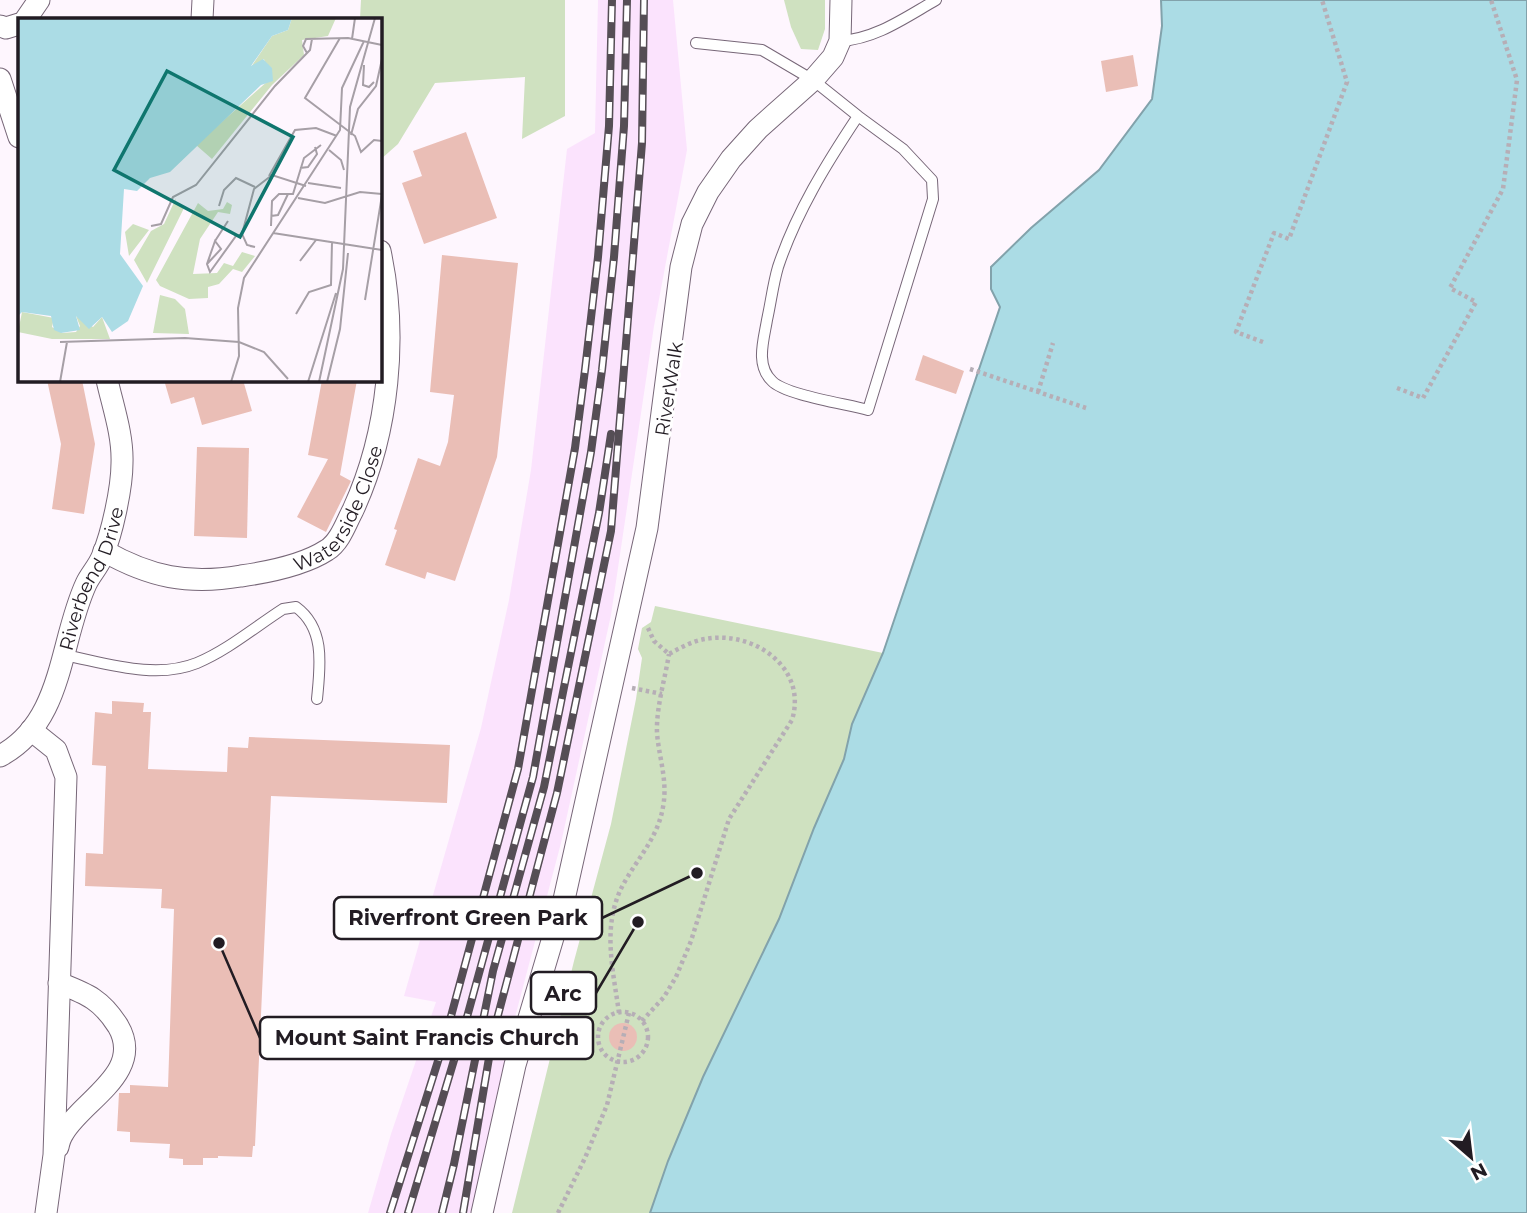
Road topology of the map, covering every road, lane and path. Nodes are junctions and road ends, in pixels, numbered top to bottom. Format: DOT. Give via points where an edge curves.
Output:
graph roads {
  1 [pos="39,0"];
  2 [pos="203,0"];
  3 [pos="841,0"];
  4 [pos="936,0"];
  5 [pos="1322,0"];
  6 [pos="1491,0"];
  7 [pos="27,18"];
  8 [pos="202,18"];
  9 [pos="18,24"];
  10 [pos="0,26"];
  11 [pos="840,41"];
  12 [pos="696,43"];
  13 [pos="0,79"];
  14 [pos="813,80"];
  15 [pos="858,116"];
  16 [pos="18,134"];
  17 [pos="382,261"];
  18 [pos="1263,342"];
  19 [pos="1054,343"];
  20 [pos="970,369"];
  21 [pos="107,382"];
  22 [pos="1397,388"];
  23 [pos="1038,392"];
  24 [pos="1086,408"];
  25 [pos="104,551"];
  26 [pos="647,625"];
  27 [pos="669,654"];
  28 [pos="64,655"];
  29 [pos="317,699"];
  30 [pos="31,730"];
  31 [pos="0,756"];
  32 [pos="59,983"];
  33 [pos="619,1013"];
  34 [pos="629,1013"];
  35 [pos="642,1021"];
  36 [pos="617,1062"];
  37 [pos="54,1155"];
  38 [pos="46,1213"];
  39 [pos="482,1213"];
  40 [pos="558,1213"];
  1 -- 7 [label="street"];
  2 -- 8 [label="street"];
  3 -- 11 [label="street"];
  4 -- 11 [label="lane" via="878,32"];
  5 -- 18 [label="path" via="1347,82 1289,239 1274,233 1236,332"];
  6 -- 22 [label="path" via="1517,80 1503,189 1450,288 1476,302 1423,398"];
  9 -- 10 [label="street"];
  11 -- 14 [label="street"];
  12 -- 14 [label="lane" via="762,50"];
  13 -- 16 [label="street"];
  14 -- 15 [label="lane"];
  14 -- 39 [label="street" via="731,159 692,224 681,267 647,528 563,904 515,1065"];
  15 -- 15 [label="lane" via="790,234 777,270 761,352 764,370 785,389 868,410 933,199 932,180 903,149"];
  17 -- 25 [label="street, Waterside Close" via="388,324 380,427 364,483 329,550 288,565 220,579 150,573"];
  19 -- 23 [label="path"];
  20 -- 23 [label="path"];
  21 -- 25 [label="street, Riverbend Drive" via="122,465"];
  23 -- 24 [label="path"];
  25 -- 28 [label="street, Riverbend Drive" via="85,584"];
  26 -- 27 [label="path"];
  27 -- 33 [label="path" via="657,732 665,781 663,808 652,838 621,890 611,921"];
  27 -- 35 [label="path" via="702,639 751,642 780,663 792,686 795,711 729,819 676,977"];
  28 -- 29 [label="lane" via="122,667 178,668 219,652 283,609 296,607 317,638"];
  28 -- 30 [label="street, Riverbend Drive" via="53,692"];
  30 -- 31 [label="street, Riverbend Drive"];
  30 -- 32 [label="street" via="57,750 66,777"];
  32 -- 37 [label="street"];
  32 -- 37 [label="street" via="92,995 103,1006 120,1030 124,1053 119,1071 63,1133"];
  33 -- 34 [label="path"];
  33 -- 36 [label="path" via="603,1023 599,1042 602,1051"];
  34 -- 35 [label="path"];
  34 -- 36 [label="path"];
  35 -- 36 [label="path" via="648,1030 645,1051 628,1062"];
  36 -- 40 [label="path" via="597,1132"];
  37 -- 38 [label="street"];
}
